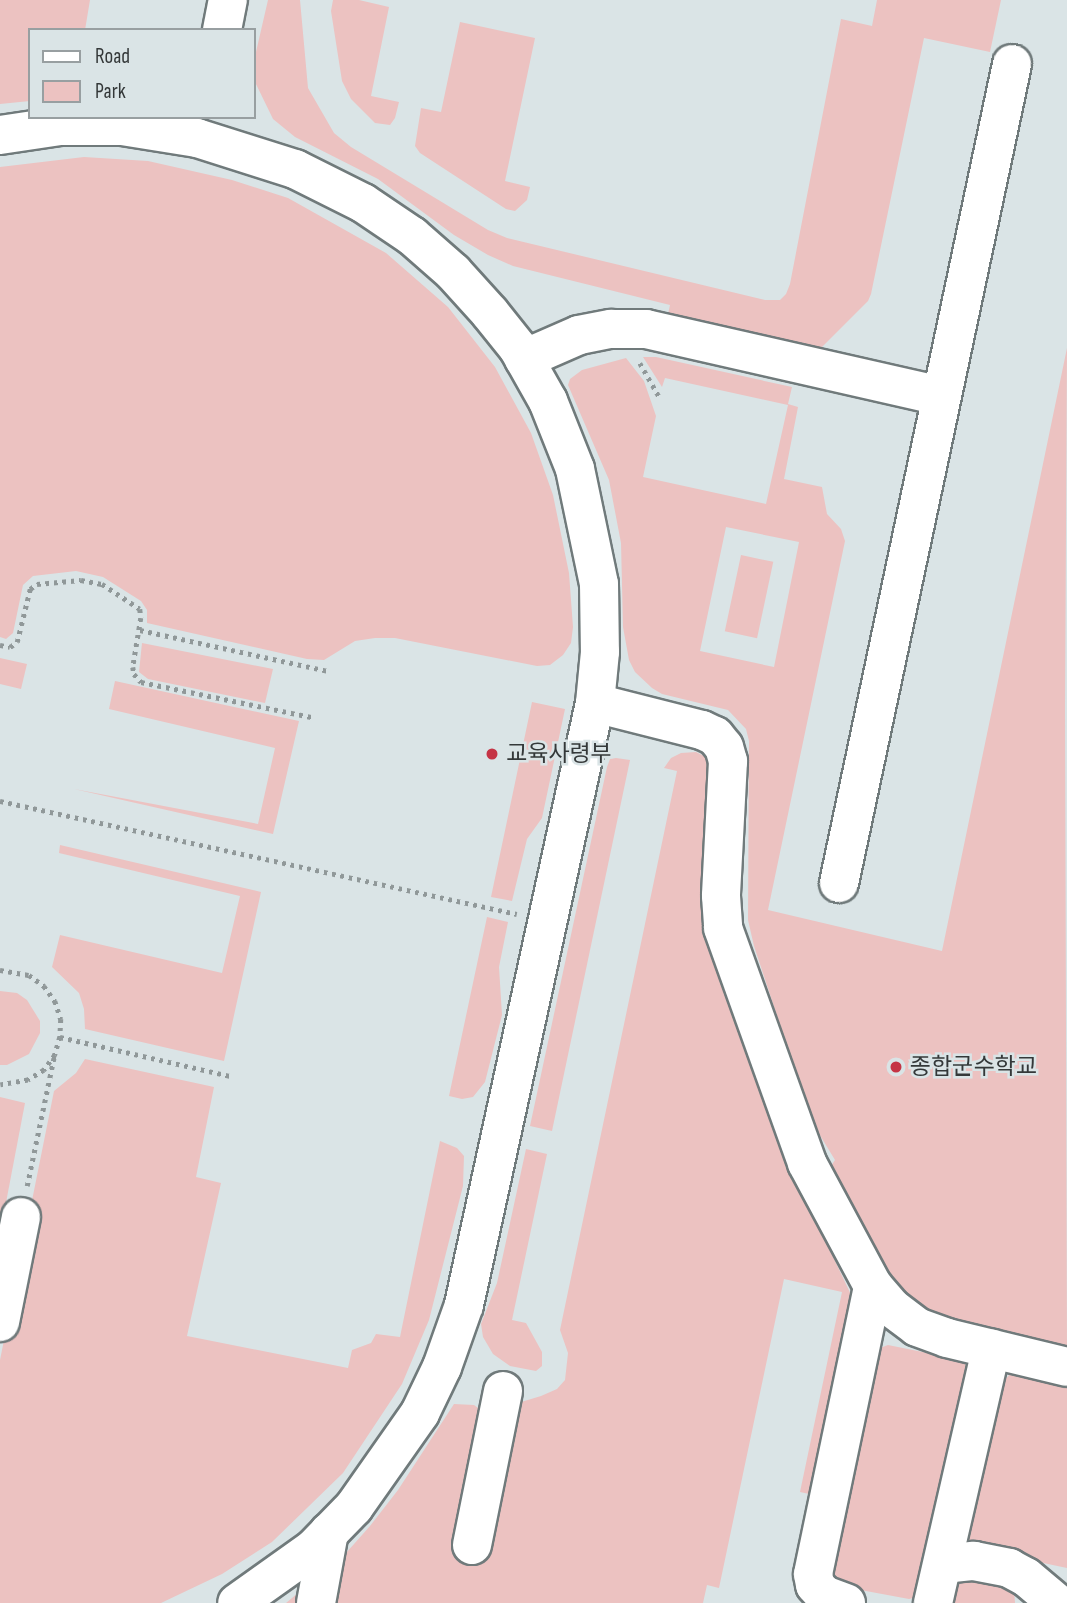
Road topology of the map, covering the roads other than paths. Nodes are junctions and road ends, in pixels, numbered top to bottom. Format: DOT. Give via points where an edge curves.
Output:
graph roads {
  1 [pos="228,0"];
  2 [pos="222,28"];
  3 [pos="1012,64"];
  4 [pos="199,128"];
  5 [pos="0,135"];
  6 [pos="524,359"];
  7 [pos="942,396"];
  8 [pos="595,703"];
  9 [pos="839,883"];
  10 [pos="21,1217"];
  11 [pos="873,1286"];
  12 [pos="0,1322"];
  13 [pos="991,1349"];
  14 [pos="1067,1367"];
  15 [pos="503,1391"];
  16 [pos="329,1532"];
  17 [pos="472,1545"];
  18 [pos="943,1564"];
  19 [pos="831,1600"];
  20 [pos="237,1603"];
  21 [pos="316,1603"];
  22 [pos="933,1603"];
  23 [pos="1057,1603"];
  1 -- 2 [label="street"];
  3 -- 7 [label="street"];
  4 -- 5 [label="street" via="60,126"];
  4 -- 6 [label="street" via="363,203 412,236 453,272"];
  6 -- 7 [label="street" via="579,335 646,329"];
  6 -- 8 [label="street" via="562,431 588,520 599,584"];
  7 -- 9 [label="street"];
  8 -- 11 [label="street" via="702,730 724,747 728,761 721,896 726,942 807,1163"];
  8 -- 16 [label="street" via="464,1305 420,1413 354,1507"];
  10 -- 12 [label="street"];
  11 -- 13 [label="street" via="917,1327"];
  11 -- 19 [label="street" via="813,1574 815,1585"];
  13 -- 14 [label="street"];
  13 -- 18 [label="street"];
  15 -- 17 [label="street"];
  16 -- 20 [label="street" via="285,1571"];
  16 -- 21 [label="street"];
  18 -- 22 [label="street"];
  18 -- 23 [label="street" via="974,1561 1009,1568"];
}
